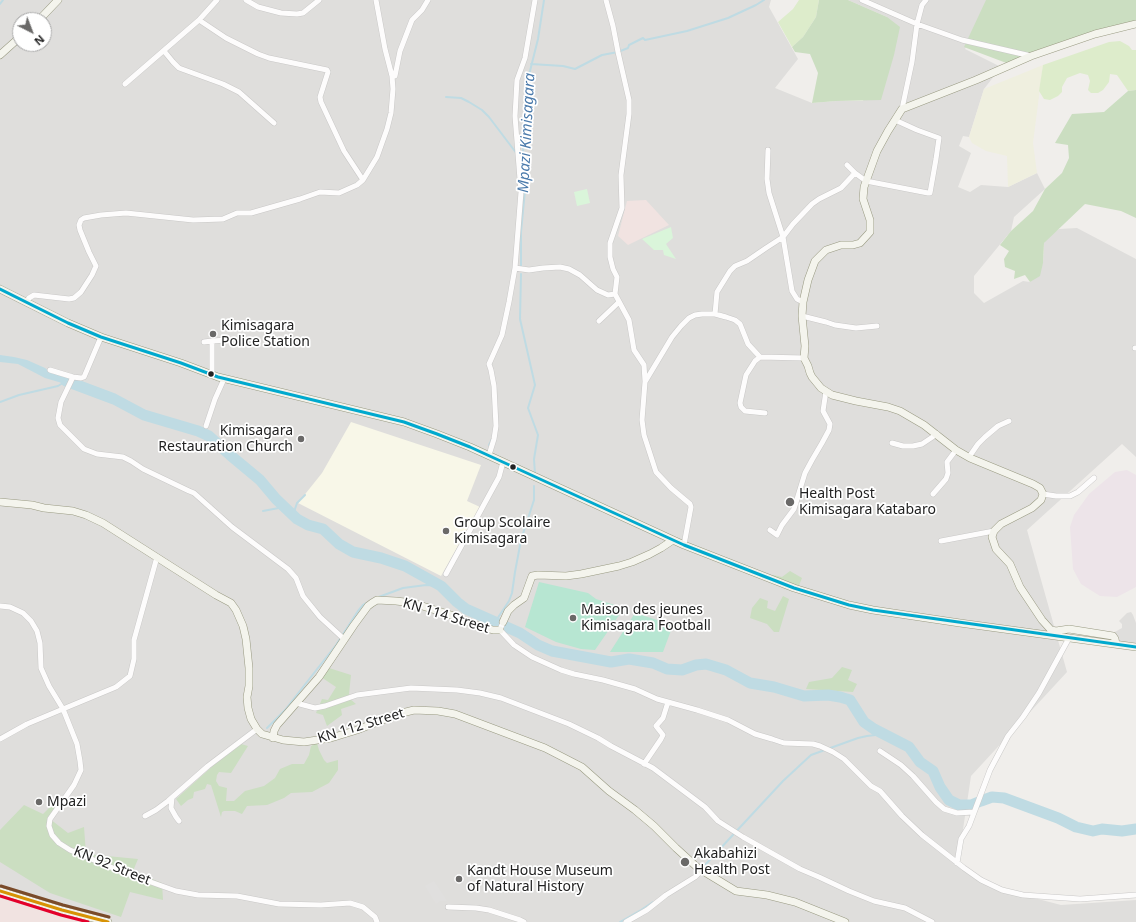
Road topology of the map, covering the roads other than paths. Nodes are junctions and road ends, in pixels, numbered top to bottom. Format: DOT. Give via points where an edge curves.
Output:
graph roads {
  1 [pos="58,0"];
  2 [pos="217,0"];
  3 [pos="246,0"];
  4 [pos="319,0"];
  5 [pos="376,0"];
  6 [pos="428,0"];
  7 [pos="535,0"];
  8 [pos="606,0"];
  9 [pos="862,0"];
  10 [pos="926,0"];
  11 [pos="47,12"];
  12 [pos="199,20"];
  13 [pos="917,24"];
  14 [pos="1136,24"];
  15 [pos="12,44"];
  16 [pos="164,51"];
  17 [pos="0,55"];
  18 [pos="1030,56"];
  19 [pos="392,76"];
  20 [pos="125,84"];
  21 [pos="902,109"];
  22 [pos="895,120"];
  23 [pos="274,123"];
  24 [pos="768,150"];
  25 [pos="847,165"];
  26 [pos="855,173"];
  27 [pos="363,180"];
  28 [pos="866,181"];
  29 [pos="783,237"];
  30 [pos="515,268"];
  31 [pos="0,289"];
  32 [pos="615,294"];
  33 [pos="26,302"];
  34 [pos="619,302"];
  35 [pos="803,302"];
  36 [pos="715,314"];
  37 [pos="802,316"];
  38 [pos="600,321"];
  39 [pos="878,326"];
  40 [pos="101,337"];
  41 [pos="227,340"];
  42 [pos="212,341"];
  43 [pos="204,342"];
  44 [pos="760,357"];
  45 [pos="804,358"];
  46 [pos="50,370"];
  47 [pos="212,374"];
  48 [pos="73,378"];
  49 [pos="224,378"];
  50 [pos="645,382"];
  51 [pos="826,391"];
  52 [pos="765,413"];
  53 [pos="1009,421"];
  54 [pos="206,426"];
  55 [pos="937,434"];
  56 [pos="892,443"];
  57 [pos="956,450"];
  58 [pos="489,455"];
  59 [pos="969,457"];
  60 [pos="503,462"];
  61 [pos="1094,478"];
  62 [pos="933,494"];
  63 [pos="1043,494"];
  64 [pos="0,502"];
  65 [pos="770,530"];
  66 [pos="994,531"];
  67 [pos="673,540"];
  68 [pos="941,541"];
  69 [pos="684,545"];
  70 [pos="157,557"];
  71 [pos="446,574"];
  72 [pos="0,606"];
  73 [pos="503,622"];
  74 [pos="500,630"];
  75 [pos="1069,638"];
  76 [pos="344,639"];
  77 [pos="1116,644"];
  78 [pos="1136,647"];
  79 [pos="668,702"];
  80 [pos="296,703"];
  81 [pos="62,709"];
  82 [pos="257,729"];
  83 [pos="273,738"];
  84 [pos="0,739"];
  85 [pos="880,751"];
  86 [pos="644,764"];
  87 [pos="172,798"];
  88 [pos="974,812"];
  89 [pos="145,816"];
  90 [pos="179,821"];
  91 [pos="958,863"];
  92 [pos="702,870"];
  93 [pos="0,891"];
  94 [pos="1136,895"];
  95 [pos="448,908"];
  96 [pos="108,922"];
  97 [pos="377,922"];
  98 [pos="524,922"];
  99 [pos="626,922"];
  100 [pos="845,922"];
  101 [pos="932,922"];
  1 -- 11 [label="street"];
  2 -- 12 [label="street"];
  3 -- 4 [label="street" via="258,7 297,14 303,13"];
  5 -- 19 [label="street"];
  6 -- 19 [label="street" via="412,20 400,51 395,76"];
  7 -- 30 [label="street" via="525,58 517,80 515,116 521,192"];
  8 -- 32 [label="street" via="629,100 621,175 622,208 610,243 610,257 617,277"];
  9 -- 13 [label="street"];
  10 -- 13 [label="street"];
  12 -- 16 [label="street"];
  12 -- 27 [label="street" via="226,38 258,54 327,70 320,102 344,151"];
  13 -- 18 [label="street" via="962,40"];
  13 -- 21 [label="street"];
  14 -- 18 [label="street" via="1095,34"];
  15 -- 17 [label="street"];
  16 -- 20 [label="street"];
  16 -- 23 [label="street" via="179,68 239,92"];
  18 -- 21 [label="street"];
  19 -- 27 [label="street" via="391,113 387,129 377,157"];
  21 -- 22 [label="street"];
  22 -- 28 [label="street" via="877,151"];
  22 -- 28 [label="street" via="938,138 931,191 928,193"];
  24 -- 29 [label="street" via="768,192"];
  25 -- 26 [label="street"];
  26 -- 28 [label="street"];
  26 -- 29 [label="street" via="841,188 812,204"];
  27 -- 33 [label="street" via="340,193 320,192 251,213 237,213 223,219 193,220 126,213 84,218 79,225 80,230 96,266 81,292 69,299 34,295"];
  28 -- 35 [label="street" via="863,199 870,220 870,232 860,243 826,250 815,261"];
  29 -- 35 [label="street" via="792,291 797,299"];
  29 -- 36 [label="street" via="730,271 717,292"];
  30 -- 32 [label="street" via="569,269 597,290 608,295"];
  30 -- 58 [label="street" via="503,331 489,364 494,386 496,426"];
  31 -- 33 [label="street"];
  32 -- 34 [label="street"];
  33 -- 40 [label="street"];
  34 -- 38 [label="street"];
  34 -- 50 [label="street" via="628,320 634,350 644,365"];
  35 -- 37 [label="street"];
  36 -- 44 [label="street" via="740,324 748,344"];
  36 -- 50 [label="street" via="695,315 689,318 672,337"];
  37 -- 39 [label="street" via="856,328"];
  37 -- 45 [label="street"];
  40 -- 47 [label="street"];
  40 -- 48 [label="street" via="85,376"];
  41 -- 42 [label="street"];
  42 -- 43 [label="street"];
  42 -- 47 [label="street"];
  44 -- 45 [label="street"];
  44 -- 52 [label="street" via="746,375 740,403 745,411"];
  45 -- 51 [label="street" via="812,377"];
  46 -- 48 [label="street"];
  47 -- 49 [label="street"];
  48 -- 76 [label="street" via="61,402 58,418 60,425 84,448 97,454 123,457 194,493 232,527 288,569 296,578 307,602"];
  49 -- 54 [label="street"];
  49 -- 58 [label="street" via="404,422"];
  50 -- 69 [label="street" via="643,427 655,469 691,507"];
  51 -- 55 [label="street" via="856,402 900,411"];
  51 -- 65 [label="street" via="823,411 830,424 829,430 805,473 794,509 777,535"];
  53 -- 59 [label="street" via="985,437"];
  55 -- 56 [label="street" via="914,446"];
  55 -- 57 [label="street"];
  57 -- 59 [label="street"];
  57 -- 62 [label="street" via="947,462 946,479"];
  58 -- 60 [label="street"];
  59 -- 63 [label="street" via="1033,484 1040,488"];
  60 -- 67 [label="street"];
  60 -- 71 [label="street" via="499,476"];
  61 -- 63 [label="street" via="1070,496"];
  63 -- 66 [label="street" via="1041,500 1032,508 1001,524"];
  64 -- 70 [label="street" via="86,515"];
  66 -- 68 [label="street"];
  66 -- 77 [label="street" via="992,537 996,549 1010,564 1020,587 1051,630 1069,629 1113,636"];
  67 -- 69 [label="street"];
  67 -- 73 [label="street, KN 114 Street" via="650,554 619,566 566,576 532,576 524,598 508,611"];
  69 -- 75 [label="street" via="794,588 850,605"];
  70 -- 81 [label="street" via="134,640 134,659 130,676 106,692"];
  70 -- 82 [label="street" via="231,603 236,610 243,626 248,656 248,708"];
  72 -- 81 [label="street, KN 92 Street" via="23,613 31,621 40,643 41,668"];
  73 -- 74 [label="street, KN 114 Street"];
  74 -- 76 [label="street, KN 114 Street" via="473,624 413,603 377,600 368,606"];
  74 -- 79 [label="street" via="514,645 532,657 561,670 620,684"];
  75 -- 77 [label="street"];
  75 -- 88 [label="street" via="1039,693 1008,736 990,770"];
  76 -- 80 [label="street, KN 114 Street" via="319,677"];
  77 -- 78 [label="street"];
  79 -- 86 [label="street" via="663,718 656,726 663,735"];
  79 -- 91 [label="street" via="728,720 756,734 784,743 813,744 833,752 880,791 922,835"];
  80 -- 83 [label="street, KN 114 Street" via="277,725"];
  80 -- 86 [label="street" via="315,708 357,696 411,688 480,694 500,698 569,724"];
  81 -- 84 [label="street"];
  81 -- 97 [label="street, KN 92 Street" via="77,744 81,766 80,774 50,819 49,826 52,835 70,850 176,892 237,896 279,904 350,904 363,907 376,917"];
  82 -- 83 [label="street, KN 112 Street"];
  82 -- 87 [label="street" via="208,766"];
  83 -- 92 [label="street, KN 112 Street" via="304,742 331,738 414,710 453,713 545,748 582,768 654,826"];
  85 -- 88 [label="street" via="913,776 944,809 957,813"];
  86 -- 101 [label="street" via="683,790 718,821 782,860 849,891 874,901 904,908"];
  87 -- 89 [label="street"];
  87 -- 90 [label="street" via="171,808"];
  88 -- 91 [label="street" via="961,839"];
  91 -- 94 [label="street" via="981,880 1002,890 1023,895 1080,899"];
  92 -- 99 [label="street"];
  92 -- 100 [label="street, KN 112 Street" via="736,891 795,902"];
  93 -- 96 [label="street"];
  95 -- 98 [label="street" via="489,910"];
}
